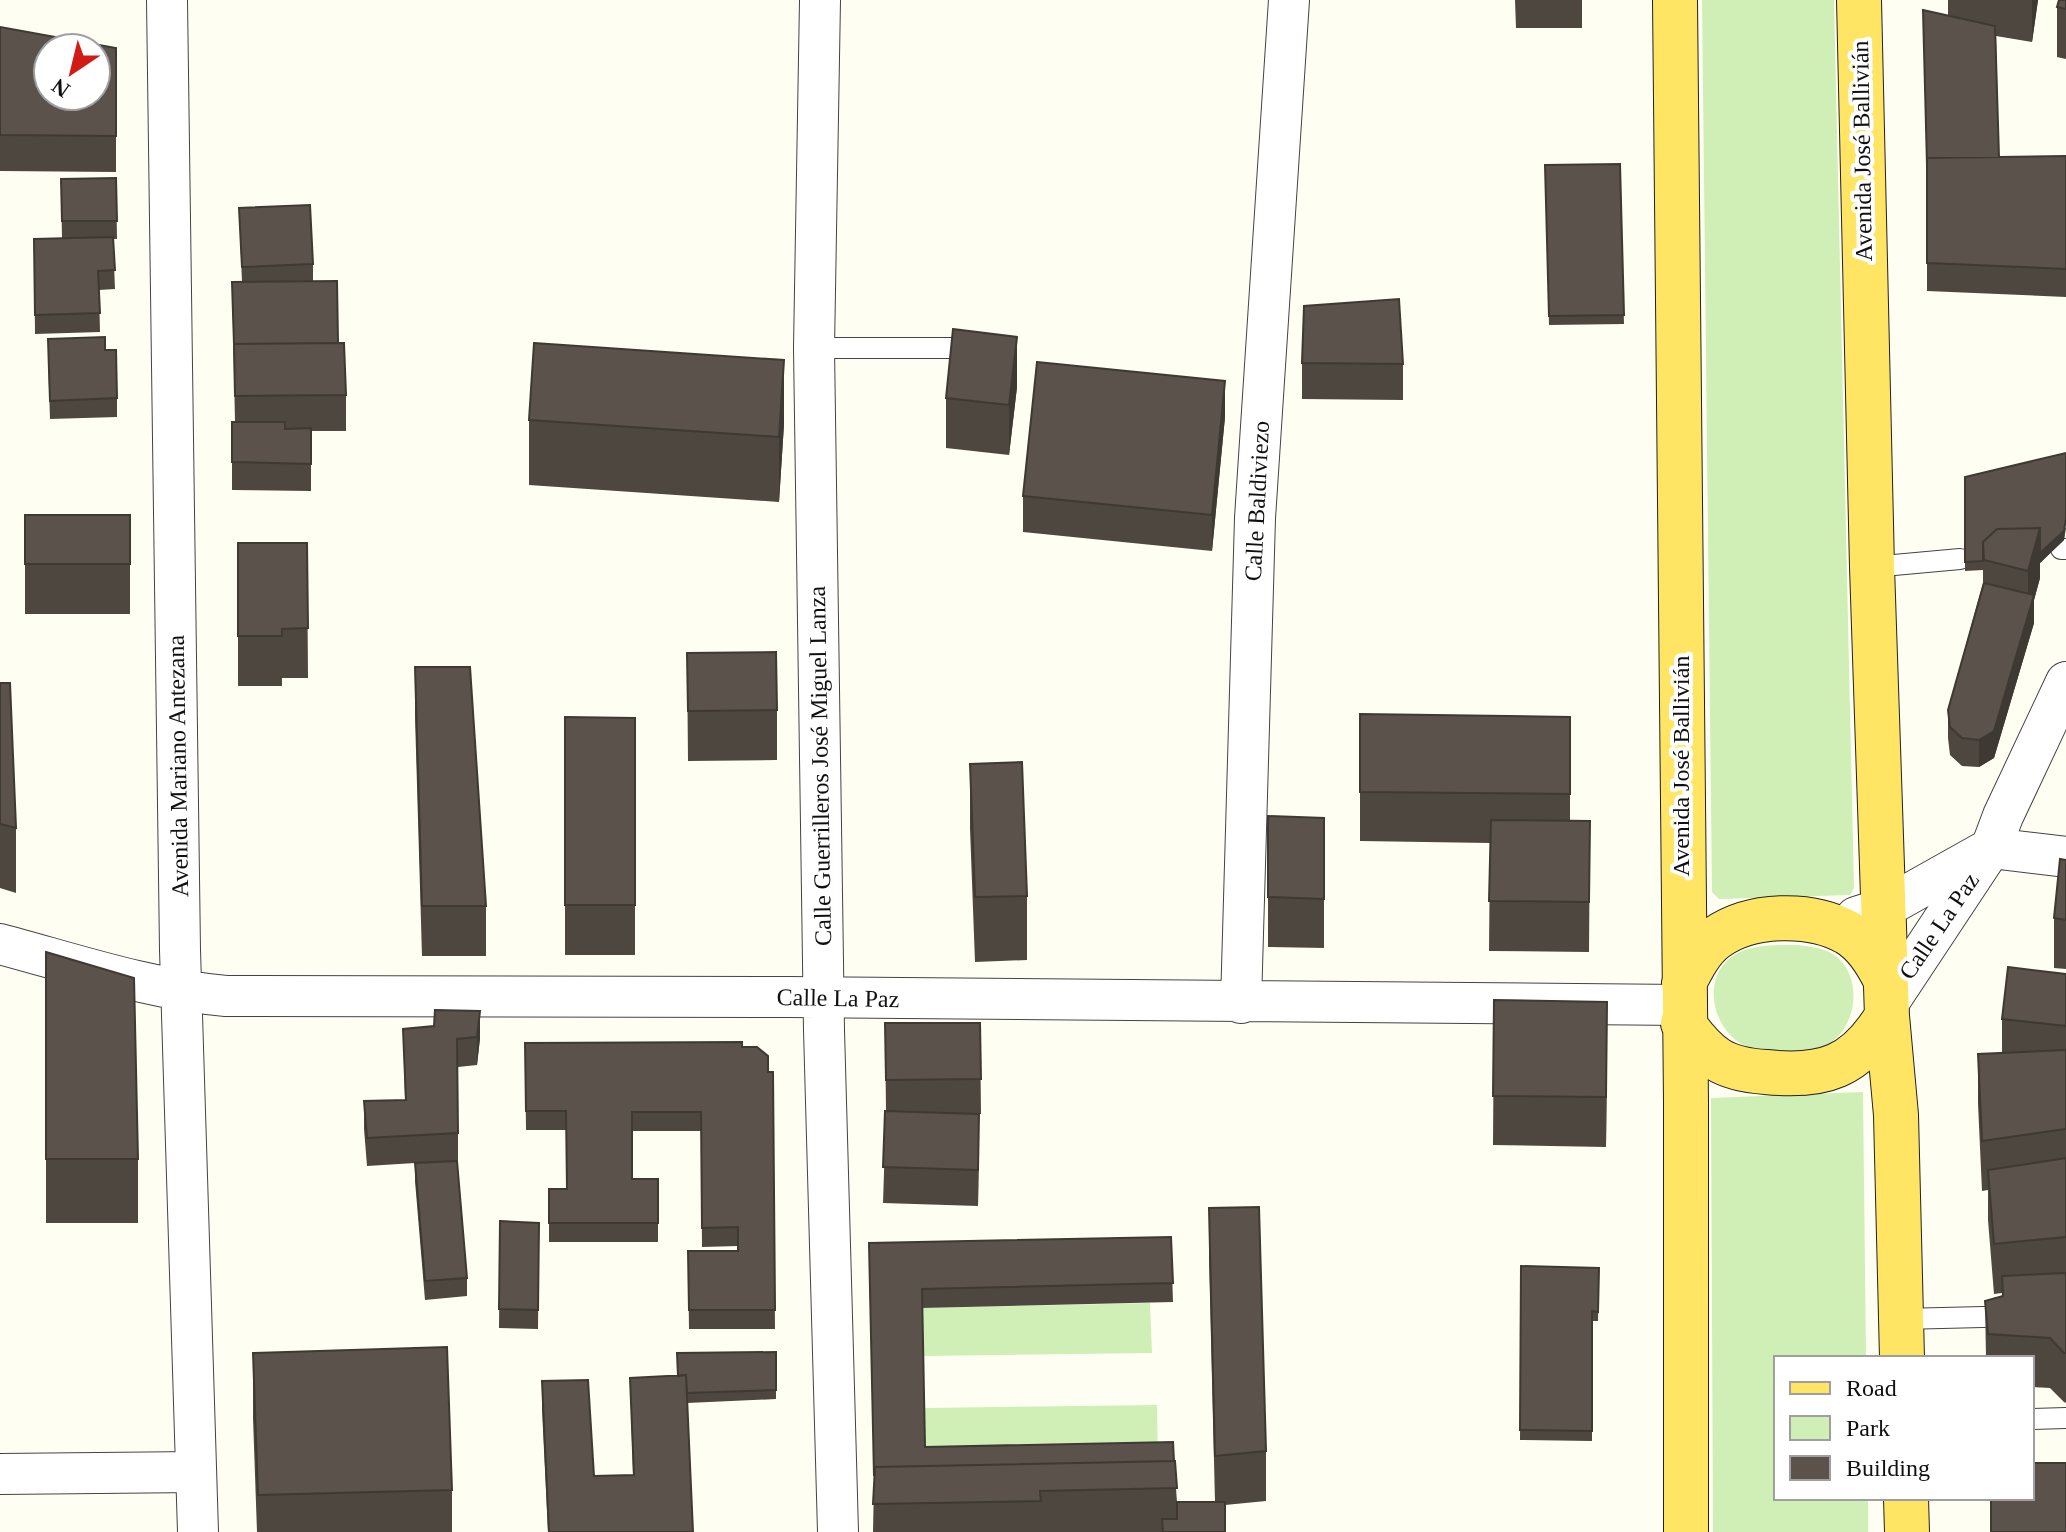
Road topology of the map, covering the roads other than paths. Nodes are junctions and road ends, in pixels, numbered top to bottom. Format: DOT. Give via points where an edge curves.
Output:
graph roads {
  1 [pos="167,0"];
  2 [pos="820,0"];
  3 [pos="1289,0"];
  4 [pos="1675,0"];
  5 [pos="1859,0"];
  6 [pos="814,348"];
  7 [pos="1000,348"];
  8 [pos="1960,559"];
  9 [pos="1872,567"];
  10 [pos="2066,682"];
  11 [pos="1991,848"];
  12 [pos="2066,857"];
  13 [pos="1884,908"];
  14 [pos="1824,922"];
  15 [pos="0,944"];
  16 [pos="181,992"];
  17 [pos="823,998"];
  18 [pos="1887,1001"];
  19 [pos="1241,1003"];
  20 [pos="1683,1004"];
  21 [pos="2066,1315"];
  22 [pos="1901,1338"];
  23 [pos="2066,1418"];
  24 [pos="2034,1419"];
  25 [pos="196,1472"];
  26 [pos="0,1474"];
  27 [pos="1906,1500"];
  28 [pos="198,1532"];
  29 [pos="838,1532"];
  30 [pos="1686,1532"];
  31 [pos="1907,1532"];
  1 -- 16 [label="street, Avenida Mariano Antezana"];
  2 -- 6 [label="street, Calle Guerrilleros José Miguel Lanza"];
  3 -- 19 [label="street, Calle Baldiviezo" via="1255,518"];
  4 -- 20 [label="main road, Avenida José Ballivián"];
  5 -- 9 [label="main road, Avenida José Ballivián"];
  6 -- 7 [label="lane"];
  6 -- 17 [label="street, Calle Guerrilleros José Miguel Lanza"];
  8 -- 9 [label="lane"];
  9 -- 13 [label="main road, Avenida José Ballivián"];
  10 -- 11 [label="street"];
  11 -- 12 [label="street, Calle La Paz"];
  11 -- 13 [label="street, Calle La Paz"];
  11 -- 18 [label="street, Calle La Paz"];
  13 -- 14 [label="street, Calle La Paz"];
  13 -- 18 [label="main road, Avenida José Ballivián"];
  14 -- 18 [label="main road, Calle La Paz" via="1849,934 1877,961"];
  14 -- 20 [label="main road, Calle La Paz" via="1781,919 1739,925 1714,939 1696,960"];
  15 -- 16 [label="street, Calle La Paz"];
  16 -- 17 [label="street, Calle La Paz"];
  16 -- 25 [label="street, Avenida Mariano Antezana"];
  17 -- 19 [label="street, Calle La Paz"];
  17 -- 29 [label="street, Calle Guerrilleros José Miguel Lanza"];
  18 -- 20 [label="main road, Calle La Paz" via="1872,1040 1854,1057 1827,1071 1787,1074 1748,1071 1719,1061 1700,1045"];
  18 -- 22 [label="main road, Avenida José Ballivián" via="1896,1115"];
  19 -- 20 [label="street, Calle La Paz"];
  20 -- 30 [label="main road, Avenida José Ballivián"];
  21 -- 22 [label="lane"];
  23 -- 24 [label="lane"];
  25 -- 26 [label="street"];
  25 -- 28 [label="street, Avenida Mariano Antezana"];
  27 -- 31 [label="main road"];
}
